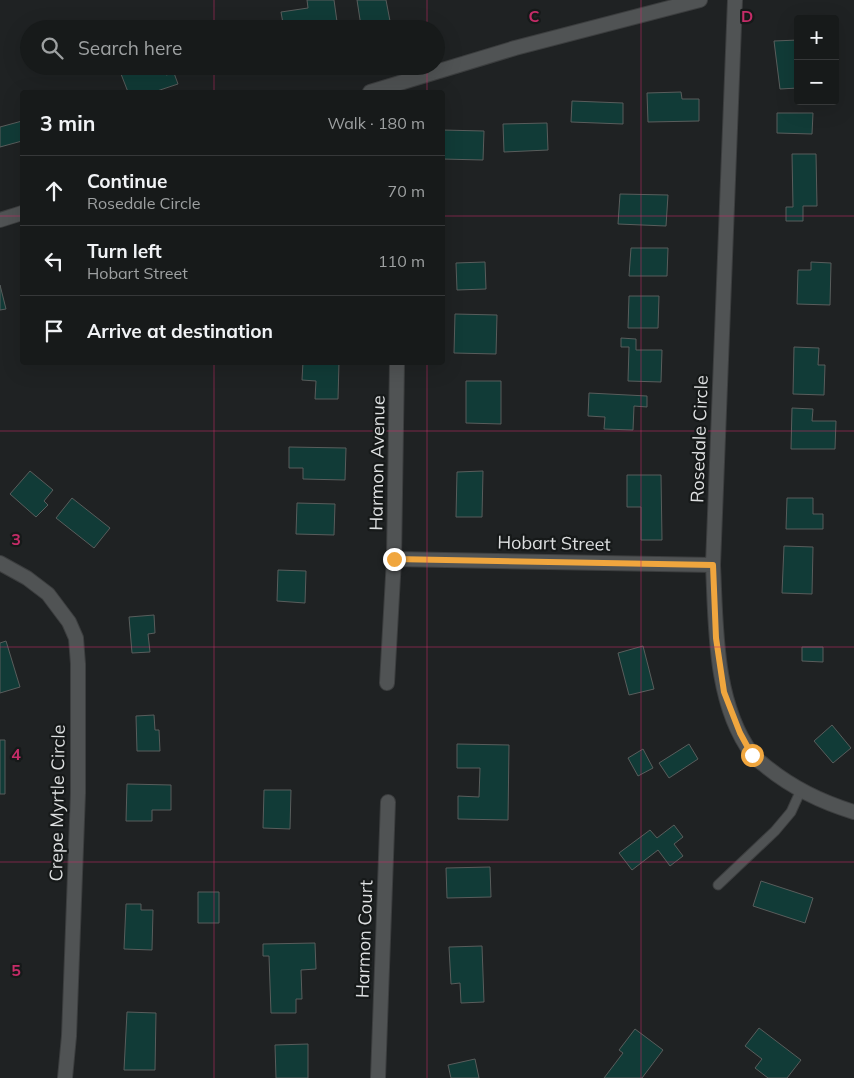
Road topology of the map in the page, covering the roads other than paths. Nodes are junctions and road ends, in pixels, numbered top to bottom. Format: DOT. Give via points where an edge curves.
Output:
graph roads {
  1 [pos="700,0"];
  2 [pos="735,0"];
  3 [pos="445,72"];
  4 [pos="437,75"];
  5 [pos="400,88"];
  6 [pos="385,90"];
  7 [pos="20,214"];
  8 [pos="0,220"];
  9 [pos="397,365"];
  10 [pos="394,559"];
  11 [pos="0,563"];
  12 [pos="713,565"];
  13 [pos="388,683"];
  14 [pos="801,790"];
  15 [pos="388,802"];
  16 [pos="854,812"];
  17 [pos="718,885"];
  18 [pos="65,1078"];
  19 [pos="378,1078"];
  1 -- 3 [label="street" via="515,48"];
  2 -- 12 [label="street, Rosedale Circle"];
  4 -- 5 [label="street"];
  5 -- 6 [label="street"];
  7 -- 8 [label="street"];
  9 -- 10 [label="street, Harmon Avenue"];
  10 -- 12 [label="street, Hobart Street"];
  10 -- 13 [label="street, Harmon Avenue"];
  11 -- 18 [label="street, Crepe Myrtle Circle" via="28,578 48,594 69,622 76,638 78,793"];
  12 -- 14 [label="street, Rosedale Circle" via="716,638 724,692 740,733 752,755 774,774"];
  14 -- 16 [label="street, Rosedale Circle"];
  14 -- 17 [label="lane" via="791,812 775,831"];
  15 -- 19 [label="street, Harmon Court"];
}
